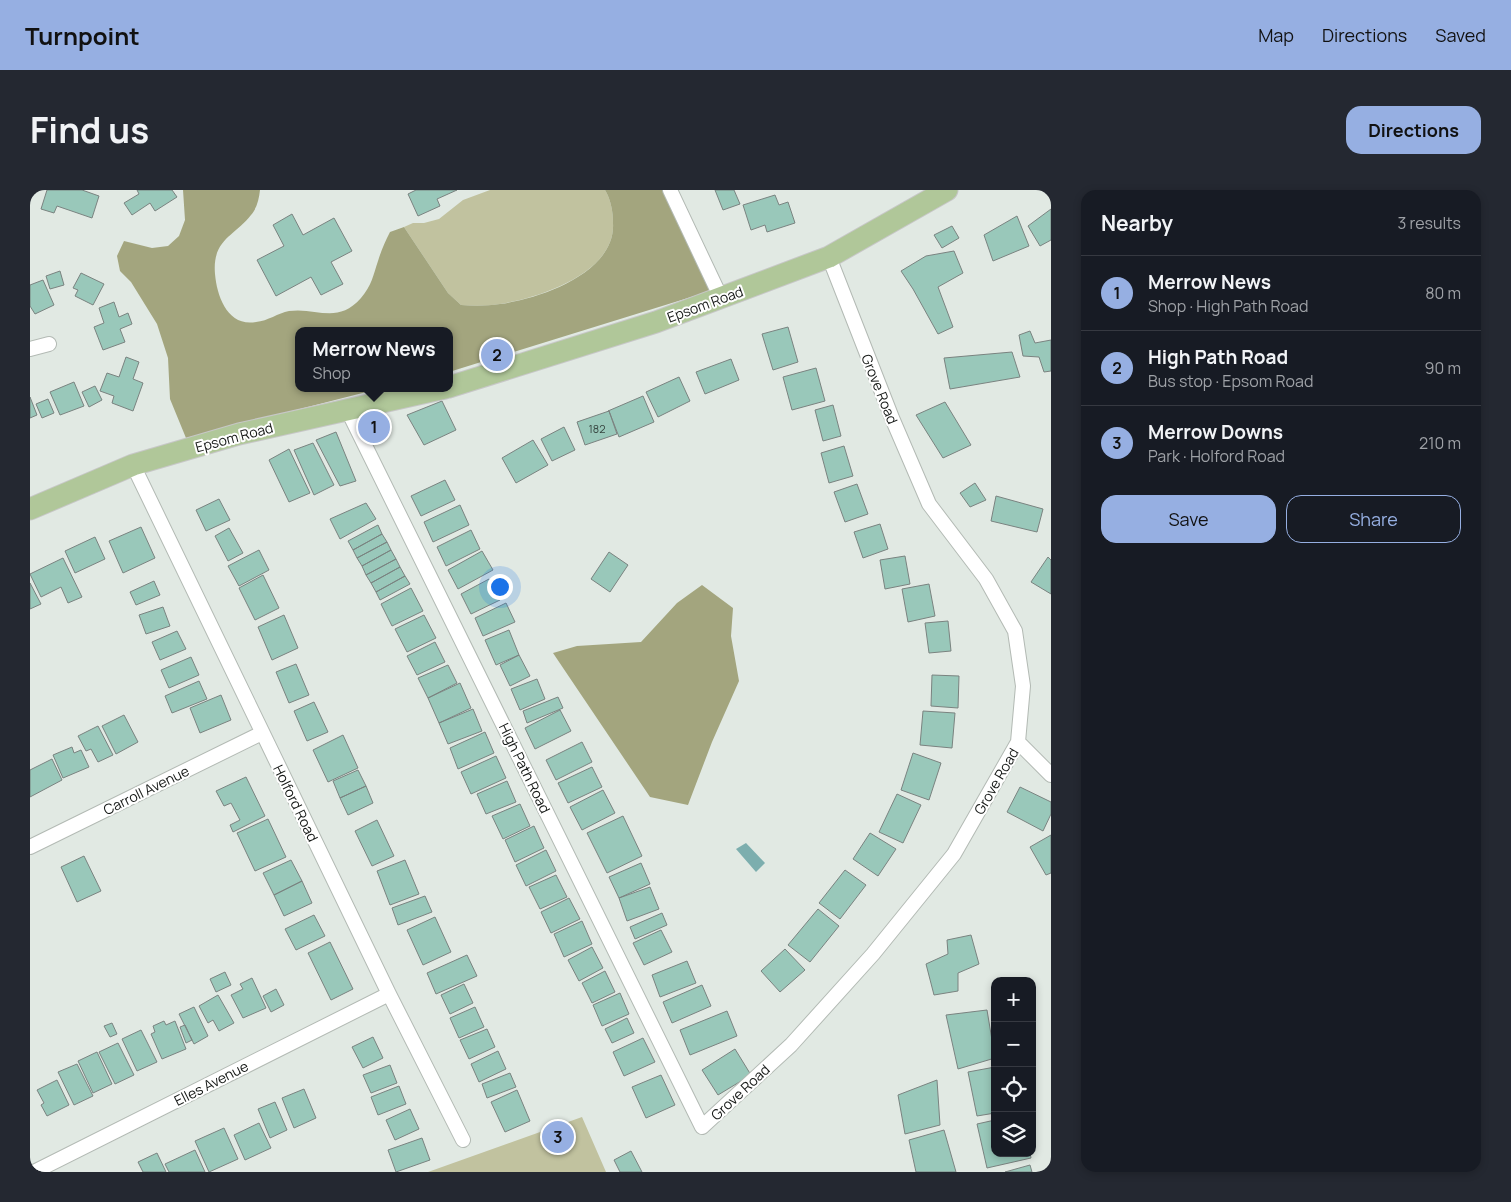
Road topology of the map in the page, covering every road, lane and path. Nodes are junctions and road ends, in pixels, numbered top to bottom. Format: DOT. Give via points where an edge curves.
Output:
graph roads {
  1 [pos="670,190"];
  2 [pos="948,190"];
  3 [pos="829,257"];
  4 [pos="721,298"];
  5 [pos="49,344"];
  6 [pos="30,349"];
  7 [pos="453,386"];
  8 [pos="426,392"];
  9 [pos="347,409"];
  10 [pos="133,465"];
  11 [pos="30,509"];
  12 [pos="262,733"];
  13 [pos="1018,742"];
  14 [pos="1051,775"];
  15 [pos="30,846"];
  16 [pos="389,994"];
  17 [pos="702,1127"];
  18 [pos="462,1140"];
  19 [pos="34,1172"];
  1 -- 4 [label="street"];
  2 -- 3 [label="main road, Epsom Road"];
  3 -- 4 [label="main road, Epsom Road"];
  3 -- 13 [label="street, Grove Road" via="929,504 986,579 1015,631 1023,686"];
  4 -- 7 [label="main road, Epsom Road" via="656,322"];
  5 -- 6 [label="street"];
  8 -- 9 [label="main road, Epsom Road"];
  9 -- 10 [label="main road, Epsom Road" via="239,434"];
  9 -- 17 [label="street, High Path Road"];
  10 -- 11 [label="main road, Epsom Road"];
  10 -- 12 [label="street, Holford Road"];
  12 -- 15 [label="street, Carroll Avenue"];
  12 -- 16 [label="street, Holford Road"];
  13 -- 14 [label="street"];
  13 -- 17 [label="street, Grove Road" via="954,854 873,954 791,1045"];
  16 -- 18 [label="street, Holford Road"];
  16 -- 19 [label="street, Elles Avenue"];
}
